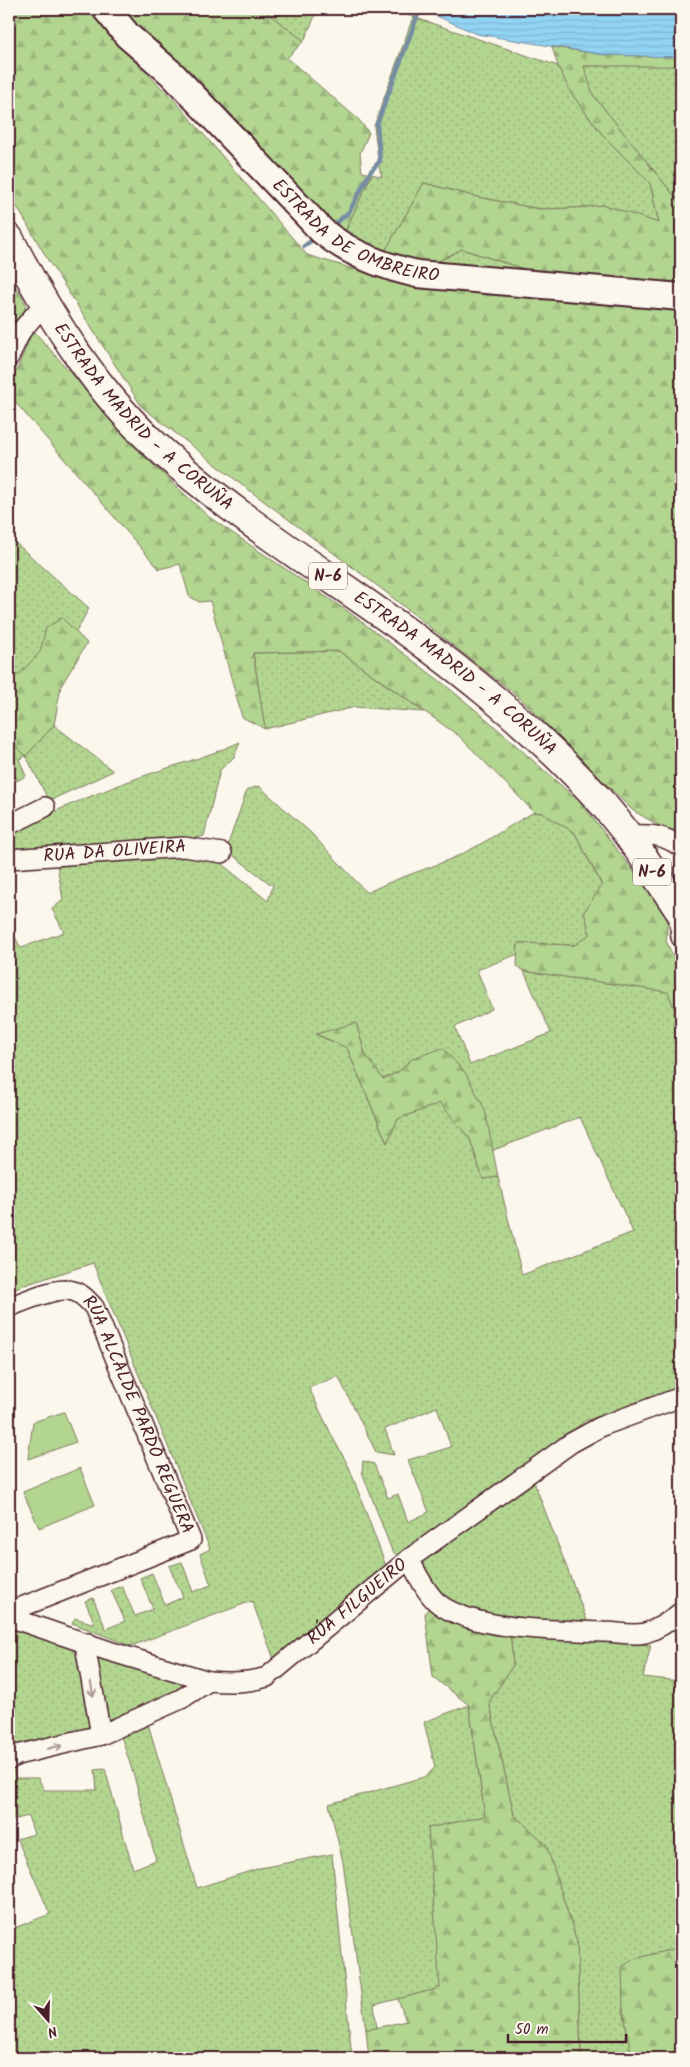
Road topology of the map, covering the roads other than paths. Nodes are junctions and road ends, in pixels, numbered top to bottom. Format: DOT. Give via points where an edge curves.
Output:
graph roads {
  1 [pos="106,9"];
  2 [pos="9,238"];
  3 [pos="681,298"];
  4 [pos="44,304"];
  5 [pos="9,357"];
  6 [pos="45,807"];
  7 [pos="9,825"];
  8 [pos="627,835"];
  9 [pos="681,847"];
  10 [pos="222,853"];
  11 [pos="9,860"];
  12 [pos="680,911"];
  13 [pos="681,937"];
  14 [pos="9,1307"];
  15 [pos="681,1397"];
  16 [pos="409,1559"];
  17 [pos="9,1612"];
  18 [pos="681,1612"];
  19 [pos="9,1617"];
  20 [pos="88,1643"];
  21 [pos="209,1681"];
  22 [pos="101,1735"];
  23 [pos="9,1760"];
  1 -- 3 [label="street, ESTRADA DE OMBREIRO" via="128,36 172,74 322,231 346,249 387,267 417,274"];
  2 -- 4 [label="highway, ESTRADA MADRID - A CORUÑA / N-6"];
  4 -- 5 [label="street" via="21,331"];
  4 -- 8 [label="highway, ESTRADA MADRID - A CORUÑA / N-6" via="117,406 163,452 235,510 415,637 494,699 560,759"];
  6 -- 7 [label="street"];
  8 -- 9 [label="street" via="653,834"];
  8 -- 12 [label="highway, ESTRADA MADRID - A CORUÑA / N-6"];
  10 -- 11 [label="street, RÚA DA OLIVEIRA" via="184,847"];
  12 -- 13 [label="street"];
  14 -- 17 [label="street, RÚA ALCALDE PARDO REGUERA" via="53,1292 71,1290 82,1295 94,1307 190,1540"];
  15 -- 16 [label="street, RÚA FILGUEIRO" via="588,1432"];
  16 -- 18 [label="street" via="438,1603 482,1622 546,1630 644,1633 665,1625"];
  16 -- 21 [label="street, RÚA FILGUEIRO" via="267,1676 252,1682"];
  19 -- 20 [label="street, RÚA FILGUEIRO"];
  20 -- 21 [label="street, RÚA FILGUEIRO"];
  20 -- 22 [label="street, one-way" via="86,1651"];
  21 -- 22 [label="street" via="181,1699"];
  23 -- 22 [label="street, one-way" via="17,1755"];
}
